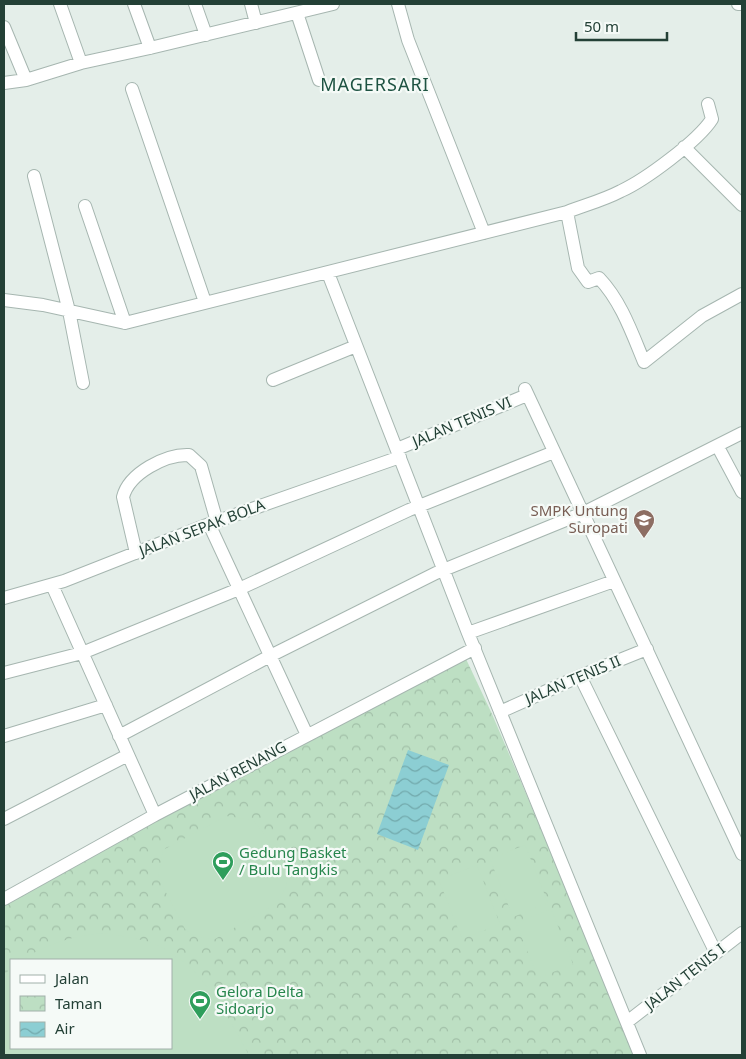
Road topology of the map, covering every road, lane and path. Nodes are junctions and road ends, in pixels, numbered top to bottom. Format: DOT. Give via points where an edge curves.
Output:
graph roads {
  1 [pos="60,4"];
  2 [pos="134,4"];
  3 [pos="195,4"];
  4 [pos="251,4"];
  5 [pos="333,4"];
  6 [pos="398,4"];
  7 [pos="738,4"];
  8 [pos="742,4"];
  9 [pos="310,7"];
  10 [pos="297,13"];
  11 [pos="256,23"];
  12 [pos="4,27"];
  13 [pos="206,35"];
  14 [pos="150,48"];
  15 [pos="81,62"];
  16 [pos="26,80"];
  17 [pos="319,80"];
  18 [pos="4,83"];
  19 [pos="132,89"];
  20 [pos="708,104"];
  21 [pos="684,147"];
  22 [pos="34,176"];
  23 [pos="742,205"];
  24 [pos="85,206"];
  25 [pos="567,212"];
  26 [pos="484,233"];
  27 [pos="328,274"];
  28 [pos="742,294"];
  29 [pos="4,300"];
  30 [pos="205,302"];
  31 [pos="70,311"];
  32 [pos="125,324"];
  33 [pos="356,346"];
  34 [pos="273,380"];
  35 [pos="83,383"];
  36 [pos="742,433"];
  37 [pos="718,447"];
  38 [pos="554,452"];
  39 [pos="398,453"];
  40 [pos="742,492"];
  41 [pos="418,506"];
  42 [pos="582,513"];
  43 [pos="213,523"];
  44 [pos="136,553"];
  45 [pos="443,570"];
  46 [pos="614,581"];
  47 [pos="52,585"];
  48 [pos="239,588"];
  49 [pos="4,598"];
  50 [pos="468,632"];
  51 [pos="475,648"];
  52 [pos="647,649"];
  53 [pos="82,653"];
  54 [pos="270,656"];
  55 [pos="4,673"];
  56 [pos="580,676"];
  57 [pos="106,705"];
  58 [pos="500,712"];
  59 [pos="307,735"];
  60 [pos="4,736"];
  61 [pos="120,736"];
  62 [pos="128,755"];
  63 [pos="155,814"];
  64 [pos="4,819"];
  65 [pos="742,854"];
  66 [pos="4,899"];
  67 [pos="742,932"];
  68 [pos="716,953"];
  69 [pos="627,1022"];
  70 [pos="640,1055"];
  1 -- 15 [label="street"];
  2 -- 14 [label="street"];
  3 -- 13 [label="street"];
  4 -- 11 [label="street"];
  5 -- 9 [label="street"];
  6 -- 26 [label="street" via="408,40"];
  7 -- 8 [label="street"];
  9 -- 10 [label="street"];
  10 -- 11 [label="street"];
  10 -- 17 [label="street"];
  11 -- 13 [label="street"];
  12 -- 16 [label="street"];
  13 -- 14 [label="street"];
  14 -- 15 [label="street"];
  15 -- 16 [label="street"];
  16 -- 18 [label="street"];
  19 -- 30 [label="street"];
  20 -- 21 [label="street" via="712,119"];
  21 -- 23 [label="street"];
  21 -- 25 [label="street" via="621,192"];
  22 -- 31 [label="street"];
  24 -- 32 [label="street"];
  25 -- 26 [label="street"];
  25 -- 28 [label="street" via="578,268 588,282 599,278 608,287 634,331 644,362 702,316"];
  26 -- 27 [label="street"];
  27 -- 30 [label="street"];
  27 -- 33 [label="street"];
  29 -- 31 [label="street"];
  30 -- 32 [label="street"];
  31 -- 32 [label="street"];
  31 -- 35 [label="street"];
  33 -- 34 [label="street"];
  33 -- 39 [label="street"];
  36 -- 37 [label="street"];
  37 -- 40 [label="street"];
  37 -- 42 [label="street"];
  38 -- 39 [label="street, JALAN TENIS VI" via="526,392"];
  38 -- 41 [label="street"];
  38 -- 42 [label="street"];
  39 -- 41 [label="street"];
  39 -- 43 [label="street, JALAN SEPAK BOLA"];
  41 -- 45 [label="street"];
  41 -- 48 [label="street"];
  42 -- 45 [label="street"];
  42 -- 46 [label="street"];
  43 -- 44 [label="street, JALAN SEPAK BOLA"];
  43 -- 44 [label="street" via="201,466 189,455 179,455 133,478 125,488 123,497"];
  43 -- 48 [label="street"];
  44 -- 47 [label="street, JALAN SEPAK BOLA"];
  45 -- 50 [label="street"];
  45 -- 54 [label="street"];
  46 -- 50 [label="street"];
  46 -- 52 [label="street"];
  47 -- 49 [label="street, JALAN SEPAK BOLA"];
  47 -- 53 [label="street"];
  48 -- 53 [label="street"];
  48 -- 54 [label="street"];
  50 -- 51 [label="street"];
  51 -- 58 [label="street"];
  51 -- 59 [label="street, JALAN RENANG"];
  52 -- 56 [label="street, JALAN TENIS II"];
  52 -- 65 [label="street"];
  53 -- 55 [label="street"];
  53 -- 57 [label="street"];
  54 -- 59 [label="street"];
  54 -- 61 [label="street"];
  56 -- 58 [label="street, JALAN TENIS II"];
  56 -- 68 [label="street"];
  57 -- 60 [label="street"];
  57 -- 61 [label="street"];
  58 -- 69 [label="street"];
  59 -- 63 [label="street, JALAN RENANG"];
  61 -- 62 [label="street"];
  62 -- 63 [label="street"];
  62 -- 64 [label="street"];
  63 -- 66 [label="street, JALAN RENANG"];
  67 -- 68 [label="street, JALAN TENIS I"];
  68 -- 69 [label="street, JALAN TENIS I"];
  69 -- 70 [label="street"];
}
